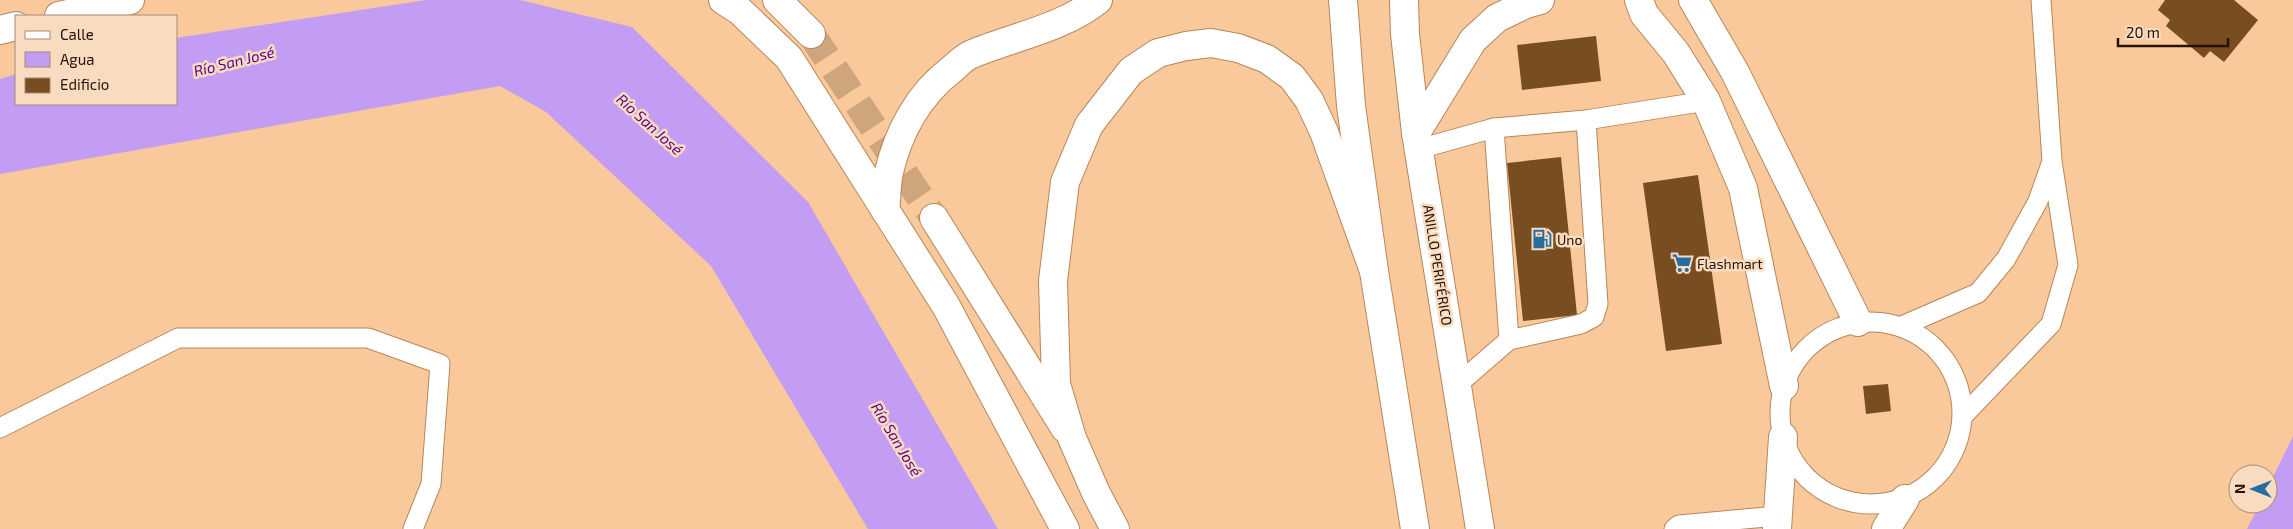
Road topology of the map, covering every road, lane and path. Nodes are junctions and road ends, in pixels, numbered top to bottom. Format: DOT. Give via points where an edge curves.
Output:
graph roads {
  1 [pos="130,0"];
  2 [pos="723,0"];
  3 [pos="777,0"];
  4 [pos="1098,0"];
  5 [pos="1343,0"];
  6 [pos="1404,0"];
  7 [pos="1540,0"];
  8 [pos="1693,0"];
  9 [pos="2041,0"];
  10 [pos="1635,5"];
  11 [pos="63,15"];
  12 [pos="15,26"];
  13 [pos="0,30"];
  14 [pos="811,34"];
  15 [pos="1706,101"];
  16 [pos="1586,120"];
  17 [pos="1494,128"];
  18 [pos="1417,141"];
  19 [pos="2052,161"];
  20 [pos="886,210"];
  21 [pos="934,218"];
  22 [pos="1374,271"];
  23 [pos="1858,322"];
  24 [pos="1902,326"];
  25 [pos="1509,340"];
  26 [pos="1457,385"];
  27 [pos="1784,386"];
  28 [pos="1963,416"];
  29 [pos="0,428"];
  30 [pos="1783,437"];
  31 [pos="1072,438"];
  32 [pos="1905,499"];
  33 [pos="1777,523"];
  34 [pos="413,529"];
  35 [pos="1064,529"];
  36 [pos="1115,529"];
  37 [pos="1415,529"];
  38 [pos="1480,529"];
  39 [pos="1674,529"];
  40 [pos="1886,529"];
  1 -- 11 [label="main road"];
  2 -- 20 [label="main road" via="740,11 789,58"];
  3 -- 14 [label="main road"];
  4 -- 20 [label="main road" via="1055,23 969,55 940,78 916,106 899,138 888,173"];
  5 -- 22 [label="main road" via="1351,106"];
  6 -- 18 [label="main road, ANILLO PERIFÉRICO"];
  7 -- 18 [label="main road" via="1497,18 1473,40"];
  8 -- 23 [label="main road" via="1735,72"];
  9 -- 19 [label="lane"];
  10 -- 15 [label="main road" via="1676,53"];
  12 -- 13 [label="main road"];
  15 -- 16 [label="lane"];
  15 -- 27 [label="main road" via="1744,188"];
  16 -- 17 [label="lane"];
  16 -- 25 [label="lane" via="1598,304 1594,317 1581,324"];
  17 -- 18 [label="lane"];
  17 -- 25 [label="lane"];
  18 -- 26 [label="main road, ANILLO PERIFÉRICO"];
  19 -- 24 [label="lane" via="2038,201 2010,251 1978,293"];
  19 -- 28 [label="lane" via="2068,265 2050,324"];
  20 -- 35 [label="main road" via="946,306"];
  21 -- 31 [label="main road"];
  22 -- 31 [label="main road" via="1324,132 1309,100 1292,77 1267,59 1229,46 1203,44 1158,53 1131,71 1089,125 1065,182 1053,281 1056,384"];
  22 -- 37 [label="main road"];
  23 -- 24 [label="lane" via="1880,321"];
  23 -- 27 [label="lane" via="1833,329 1812,342 1794,362"];
  24 -- 28 [label="lane" via="1928,340 1948,362 1960,389"];
  25 -- 26 [label="lane"];
  26 -- 38 [label="main road, ANILLO PERIFÉRICO"];
  27 -- 30 [label="lane" via="1780,411"];
  28 -- 32 [label="lane" via="1958,442 1946,466 1928,485"];
  29 -- 34 [label="lane" via="178,338 368,338 440,364 431,484"];
  30 -- 32 [label="lane" via="1796,465 1817,487 1844,501 1875,505"];
  30 -- 33 [label="main road"];
  31 -- 36 [label="main road"];
  32 -- 40 [label="main road"];
  33 -- 39 [label="lane" via="1679,525"];
}
